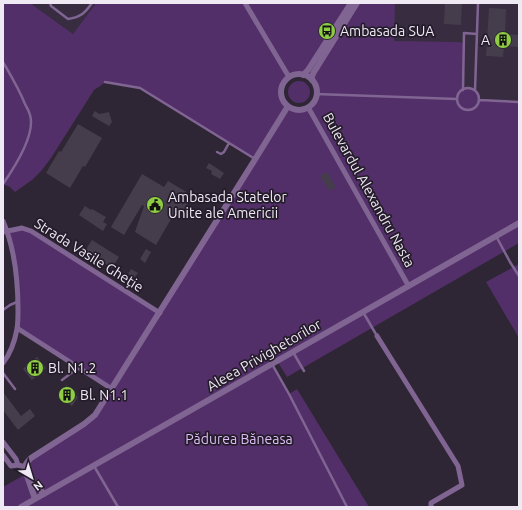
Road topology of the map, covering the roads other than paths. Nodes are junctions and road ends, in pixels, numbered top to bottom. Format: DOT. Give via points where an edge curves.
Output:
graph roads {
  1 [pos="92,3"];
  2 [pos="245,3"];
  3 [pos="351,3"];
  4 [pos="357,3"];
  5 [pos="478,3"];
  6 [pos="51,5"];
  7 [pos="477,34"];
  8 [pos="3,62"];
  9 [pos="303,75"];
  10 [pos="289,77"];
  11 [pos="312,80"];
  12 [pos="106,82"];
  13 [pos="463,90"];
  14 [pos="475,90"];
  15 [pos="316,94"];
  16 [pos="457,99"];
  17 [pos="480,100"];
  18 [pos="519,102"];
  19 [pos="288,106"];
  20 [pos="308,107"];
  21 [pos="229,143"];
  22 [pos="217,152"];
  23 [pos="255,160"];
  24 [pos="3,184"];
  25 [pos="3,221"];
  26 [pos="519,223"];
  27 [pos="5,231"];
  28 [pos="496,236"];
  29 [pos="519,276"];
  30 [pos="408,286"];
  31 [pos="18,302"];
  32 [pos="3,310"];
  33 [pos="363,312"];
  34 [pos="160,313"];
  35 [pos="17,328"];
  36 [pos="377,336"];
  37 [pos="293,352"];
  38 [pos="3,363"];
  39 [pos="272,364"];
  40 [pos="78,368"];
  41 [pos="304,371"];
  42 [pos="3,372"];
  43 [pos="62,380"];
  44 [pos="15,389"];
  45 [pos="112,389"];
  46 [pos="3,442"];
  47 [pos="3,455"];
  48 [pos="18,465"];
  49 [pos="93,466"];
  50 [pos="25,467"];
  51 [pos="27,474"];
  52 [pos="44,494"];
  53 [pos="35,499"];
  54 [pos="21,507"];
  55 [pos="118,507"];
  56 [pos="347,507"];
  57 [pos="431,507"];
  1 -- 6 [label="lane" via="86,12 68,19"];
  2 -- 10 [label="street"];
  3 -- 9 [label="street"];
  4 -- 11 [label="street" via="314,72"];
  5 -- 7 [label="lane"];
  7 -- 13 [label="lane" via="464,33"];
  7 -- 14 [label="lane"];
  8 -- 24 [label="lane" via="21,94 31,122 25,145"];
  9 -- 10 [label="street"];
  9 -- 11 [label="street"];
  10 -- 19 [label="street" via="284,82 281,92"];
  11 -- 15 [label="street"];
  12 -- 21 [label="lane" via="140,88"];
  13 -- 14 [label="lane"];
  13 -- 16 [label="lane"];
  14 -- 17 [label="lane"];
  15 -- 16 [label="lane"];
  15 -- 20 [label="street"];
  16 -- 17 [label="lane" via="459,107 467,111 476,108"];
  17 -- 18 [label="lane"];
  19 -- 20 [label="street" via="301,110"];
  19 -- 23 [label="street"];
  20 -- 30 [label="street, Bulevardul Alexandru Nasta"];
  21 -- 22 [label="lane" via="224,152"];
  21 -- 23 [label="lane"];
  23 -- 34 [label="street"];
  25 -- 27 [label="street"];
  26 -- 28 [label="street, Aleea Privighetorilor"];
  27 -- 31 [label="street" via="14,258"];
  27 -- 34 [label="street, Strada Vasile Gheție" via="22,228 31,231"];
  28 -- 29 [label="lane"];
  28 -- 30 [label="street, Aleea Privighetorilor"];
  30 -- 33 [label="street, Aleea Privighetorilor"];
  31 -- 32 [label="lane"];
  31 -- 35 [label="street"];
  33 -- 36 [label="lane"];
  33 -- 37 [label="street, Aleea Privighetorilor"];
  34 -- 45 [label="street"];
  35 -- 38 [label="street"];
  35 -- 40 [label="street"];
  36 -- 57 [label="street" via="458,466 462,485 431,503"];
  37 -- 39 [label="street, Aleea Privighetorilor"];
  37 -- 41 [label="lane"];
  39 -- 49 [label="street, Aleea Privighetorilor"];
  39 -- 56 [label="lane"];
  40 -- 43 [label="lane"];
  40 -- 45 [label="street"];
  42 -- 44 [label="lane"];
  45 -- 50 [label="street" via="90,420 31,458"];
  46 -- 48 [label="street"];
  47 -- 48 [label="street" via="11,466"];
  48 -- 50 [label="street"];
  49 -- 52 [label="street, Aleea Privighetorilor"];
  49 -- 55 [label="lane"];
  50 -- 51 [label="street"];
  51 -- 52 [label="street"];
  51 -- 53 [label="street"];
  52 -- 53 [label="street, Aleea Privighetorilor"];
  53 -- 54 [label="street, Aleea Privighetorilor"];
}
